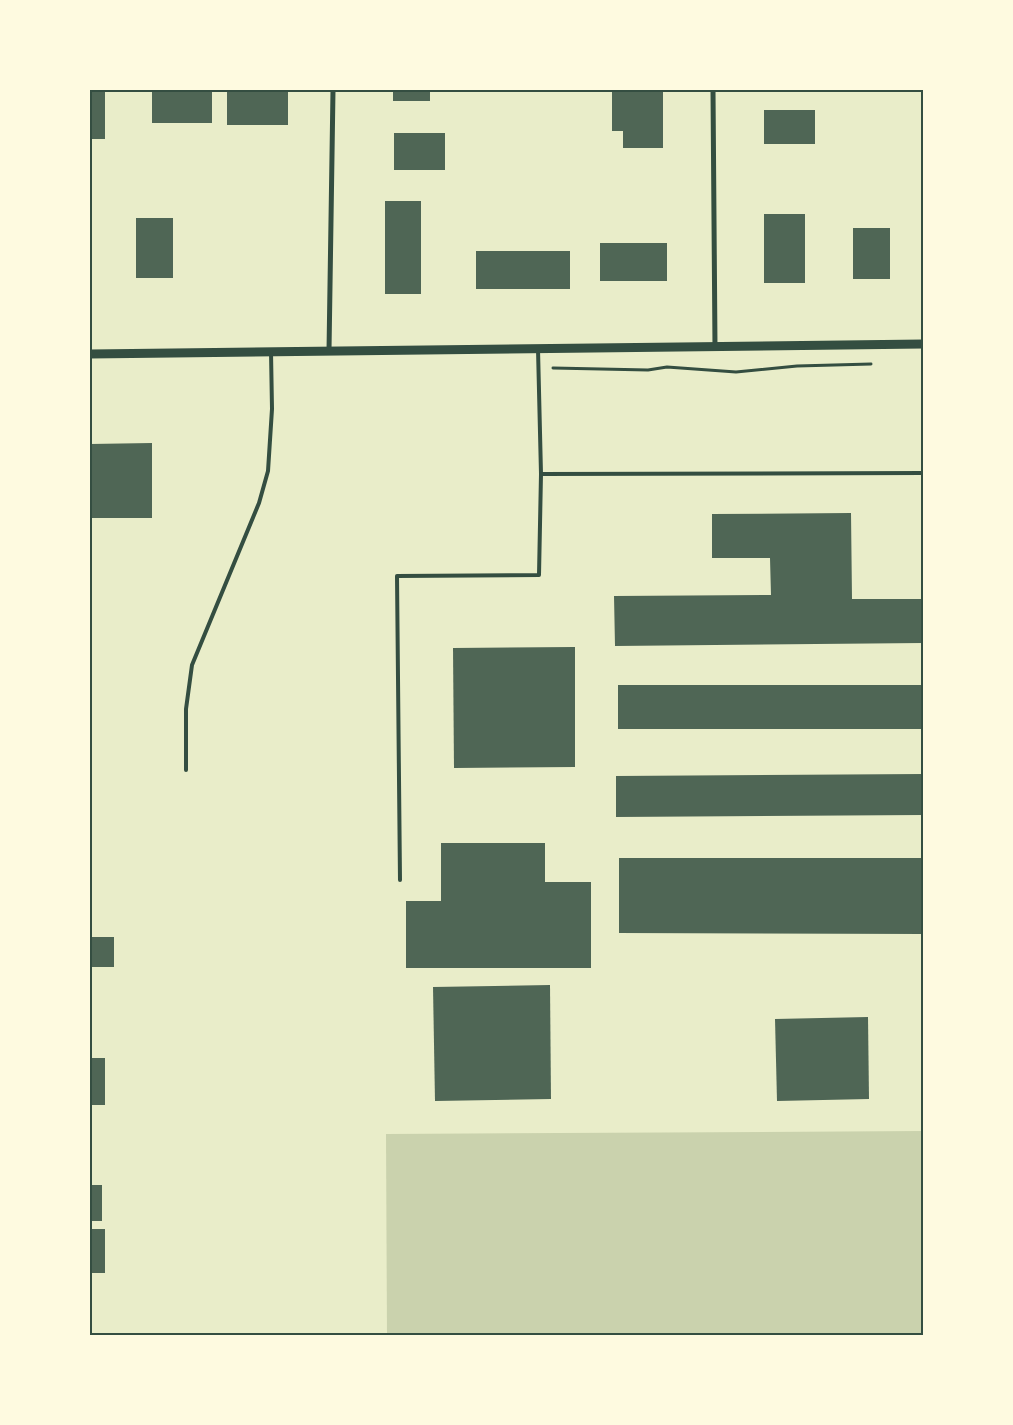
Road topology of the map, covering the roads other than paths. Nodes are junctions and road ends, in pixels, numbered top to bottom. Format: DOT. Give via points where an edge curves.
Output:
graph roads {
  1 [pos="333,90"];
  2 [pos="713,90"];
  3 [pos="923,344"];
  4 [pos="715,347"];
  5 [pos="538,349"];
  6 [pos="329,351"];
  7 [pos="271,352"];
  8 [pos="90,354"];
  9 [pos="923,473"];
  10 [pos="541,474"];
  11 [pos="186,770"];
  12 [pos="400,880"];
  1 -- 6 [label="street"];
  2 -- 4 [label="street"];
  3 -- 4 [label="street"];
  4 -- 5 [label="street"];
  5 -- 6 [label="street"];
  5 -- 10 [label="lane"];
  6 -- 7 [label="street"];
  7 -- 8 [label="street"];
  7 -- 11 [label="lane" via="268,471 259,503 192,664 186,709"];
  9 -- 10 [label="lane"];
  10 -- 12 [label="lane" via="539,575 397,576"];
}
